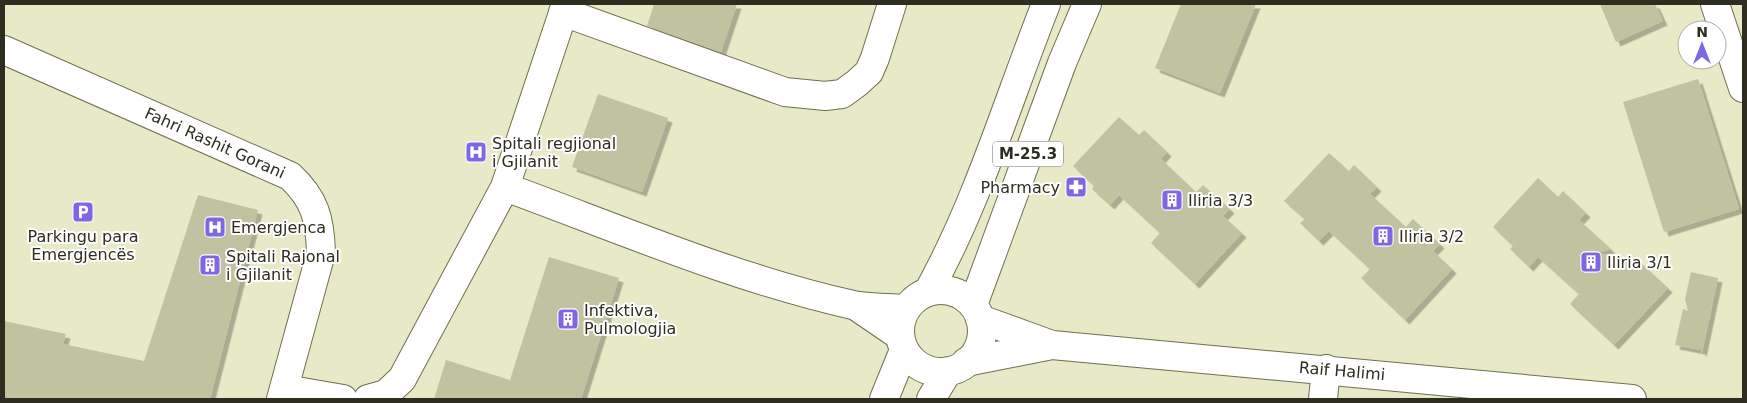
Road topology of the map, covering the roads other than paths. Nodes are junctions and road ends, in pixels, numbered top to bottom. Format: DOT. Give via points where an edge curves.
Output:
graph roads {
  1 [pos="892,4"];
  2 [pos="1046,4"];
  3 [pos="1086,4"];
  4 [pos="1715,4"];
  5 [pos="564,8"];
  6 [pos="4,50"];
  7 [pos="1743,88"];
  8 [pos="505,187"];
  9 [pos="928,292"];
  10 [pos="854,305"];
  11 [pos="906,309"];
  12 [pos="976,312"];
  13 [pos="902,343"];
  14 [pos="1052,345"];
  15 [pos="957,367"];
  16 [pos="1326,369"];
  17 [pos="283,394"];
  18 [pos="343,399"];
  19 [pos="368,399"];
  20 [pos="884,399"];
  21 [pos="931,399"];
  22 [pos="1323,399"];
  23 [pos="1632,399"];
  1 -- 5 [label="street" via="869,72 842,94 825,96 785,92"];
  2 -- 9 [label="street, M-25.3" via="964,218"];
  3 -- 12 [label="street, M-25.3" via="1058,72"];
  4 -- 7 [label="street"];
  5 -- 8 [label="street"];
  6 -- 17 [label="street, Fahri Rashit Gorani" via="290,176 304,189 314,206 321,252"];
  8 -- 10 [label="street" via="721,266"];
  8 -- 19 [label="street" via="402,379 386,394"];
  9 -- 11 [label="street, M-25.3"];
  9 -- 12 [label="street" via="939,289 952,291 963,296"];
  10 -- 11 [label="street"];
  10 -- 13 [label="street"];
  11 -- 13 [label="street" via="901,322"];
  12 -- 14 [label="street, Raif Halimi"];
  12 -- 15 [label="street, M-25.3" via="982,330 979,347"];
  13 -- 15 [label="street" via="915,362 925,368"];
  13 -- 20 [label="street"];
  14 -- 15 [label="street, Raif Halimi"];
  14 -- 16 [label="street, Raif Halimi"];
  15 -- 21 [label="street, M-25.3"];
  16 -- 22 [label="street"];
  16 -- 23 [label="street, Raif Halimi"];
  17 -- 18 [label="street"];
}
